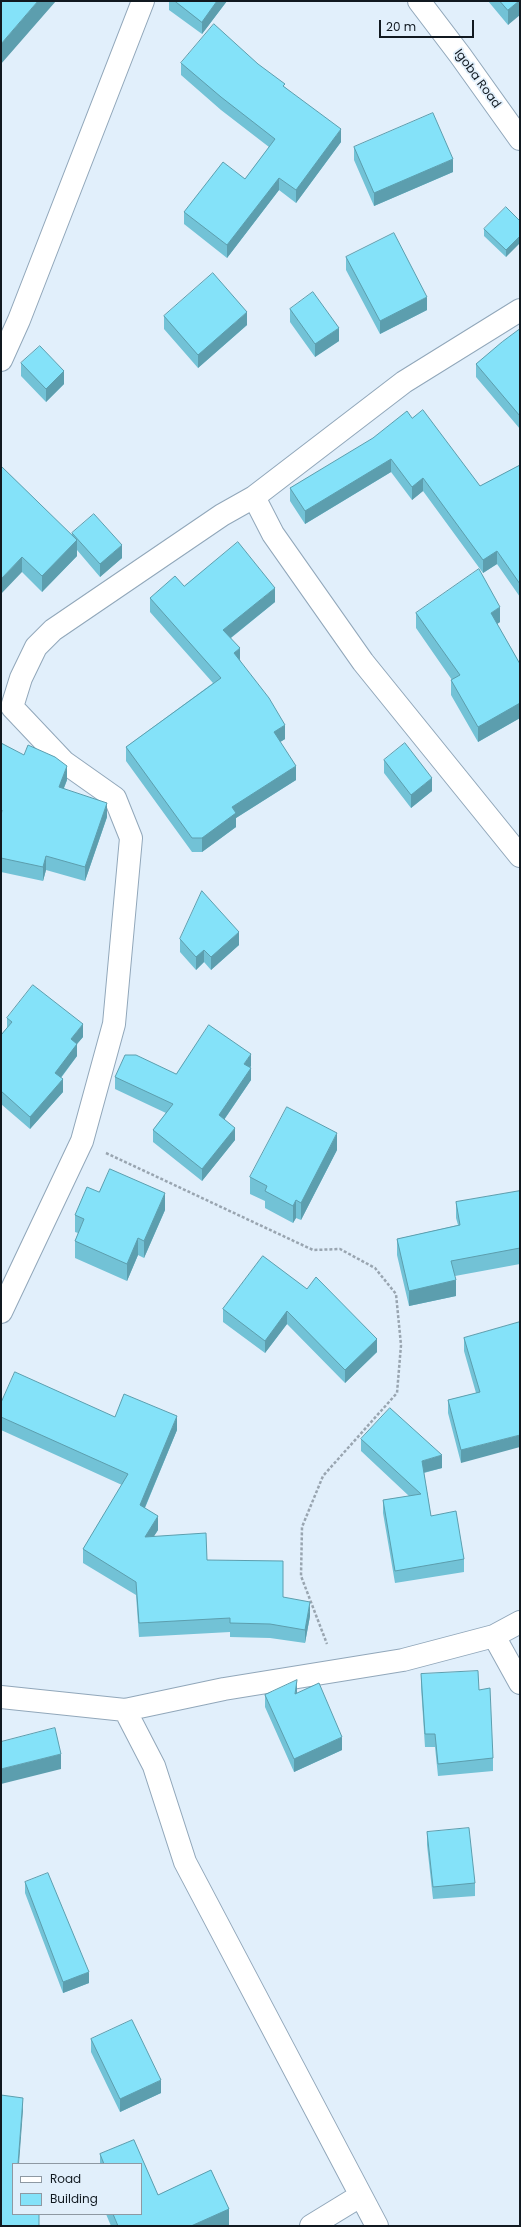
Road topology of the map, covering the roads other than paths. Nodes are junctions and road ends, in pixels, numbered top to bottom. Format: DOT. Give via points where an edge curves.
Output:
graph roads {
  1 [pos="143,1"];
  2 [pos="419,1"];
  3 [pos="520,139"];
  4 [pos="520,310"];
  5 [pos="1,360"];
  6 [pos="254,497"];
  7 [pos="6,705"];
  8 [pos="520,856"];
  9 [pos="1,1312"];
  10 [pos="520,1622"];
  11 [pos="494,1636"];
  12 [pos="520,1683"];
  13 [pos="1,1697"];
  14 [pos="125,1710"];
  15 [pos="360,2196"];
  16 [pos="311,2226"];
  17 [pos="377,2226"];
  1 -- 5 [label="street" via="19,320"];
  2 -- 3 [label="street, Igoba Road"];
  4 -- 6 [label="street" via="404,382"];
  6 -- 7 [label="street" via="222,515 53,630 36,647"];
  6 -- 8 [label="street" via="273,534 363,662"];
  7 -- 9 [label="street" via="64,762 115,798 131,838 114,1024 82,1141"];
  10 -- 11 [label="street"];
  11 -- 12 [label="street"];
  11 -- 14 [label="street" via="403,1660 224,1689"];
  13 -- 14 [label="street"];
  14 -- 15 [label="street" via="154,1766 185,1862"];
  15 -- 16 [label="street"];
  15 -- 17 [label="street"];
}
